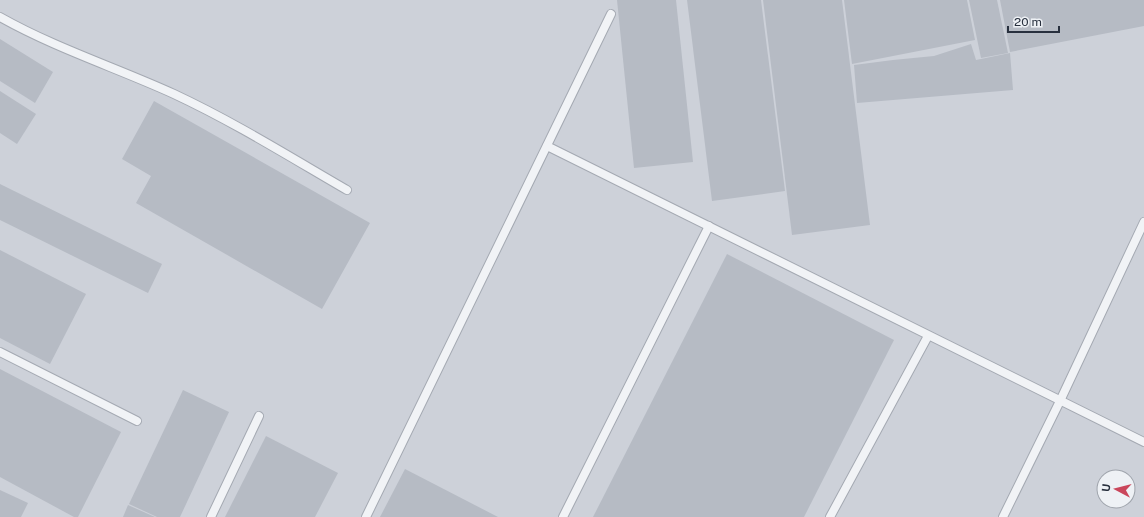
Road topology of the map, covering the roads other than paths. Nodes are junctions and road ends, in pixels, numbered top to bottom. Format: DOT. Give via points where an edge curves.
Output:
graph roads {
  1 [pos="611,14"];
  2 [pos="0,17"];
  3 [pos="547,146"];
  4 [pos="347,190"];
  5 [pos="1144,222"];
  6 [pos="709,226"];
  7 [pos="928,336"];
  8 [pos="0,352"];
  9 [pos="1060,401"];
  10 [pos="260,416"];
  11 [pos="137,421"];
  12 [pos="1144,442"];
  13 [pos="211,517"];
  14 [pos="366,517"];
  15 [pos="563,517"];
  16 [pos="830,517"];
  17 [pos="1003,517"];
  1 -- 3 [label="lane"];
  2 -- 4 [label="lane" via="39,37 175,94"];
  3 -- 6 [label="lane"];
  3 -- 14 [label="lane"];
  5 -- 9 [label="lane"];
  6 -- 7 [label="lane"];
  6 -- 15 [label="lane"];
  7 -- 9 [label="lane"];
  7 -- 16 [label="lane"];
  8 -- 11 [label="lane"];
  9 -- 12 [label="lane"];
  9 -- 17 [label="lane"];
  10 -- 13 [label="lane"];
}
